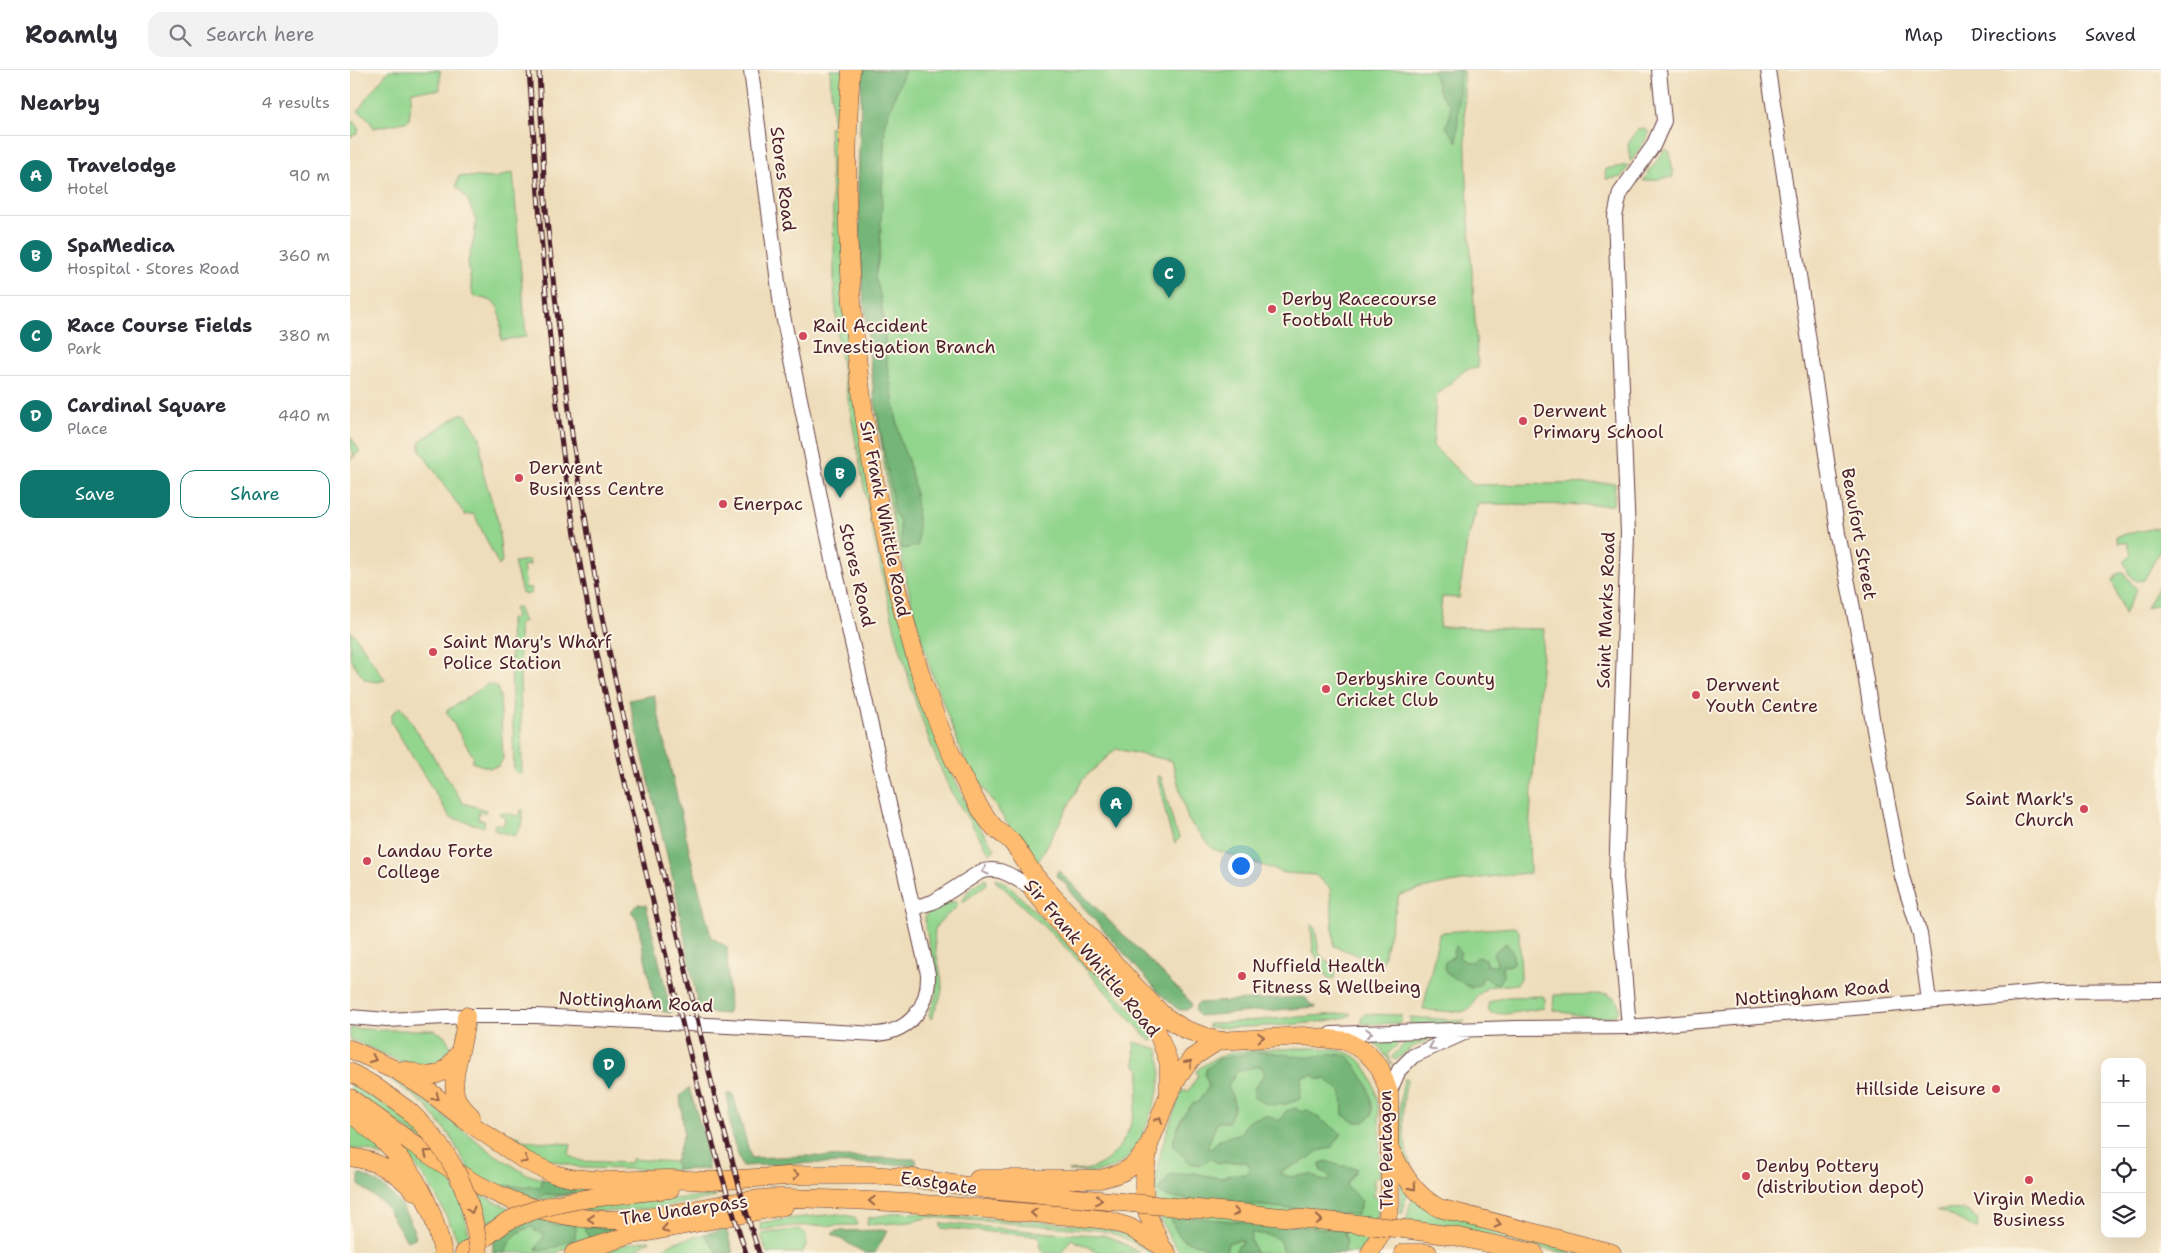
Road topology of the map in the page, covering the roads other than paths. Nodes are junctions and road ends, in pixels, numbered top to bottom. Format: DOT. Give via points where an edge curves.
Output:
graph roads {
  1 [pos="751,70"];
  2 [pos="851,70"];
  3 [pos="1659,70"];
  4 [pos="1768,70"];
  5 [pos="996,829"];
  6 [pos="1029,886"];
  7 [pos="913,908"];
  8 [pos="2161,990"];
  9 [pos="1929,1001"];
  10 [pos="466,1016"];
  11 [pos="350,1017"];
  12 [pos="915,1017"];
  13 [pos="1629,1027"];
  14 [pos="1467,1031"];
  15 [pos="1303,1036"];
  16 [pos="1218,1041"];
  17 [pos="350,1049"];
  18 [pos="461,1051"];
  19 [pos="396,1070"];
  20 [pos="350,1072"];
  21 [pos="1389,1093"];
  22 [pos="1169,1094"];
  23 [pos="350,1098"];
  24 [pos="350,1113"];
  25 [pos="485,1132"];
  26 [pos="1149,1145"];
  27 [pos="1390,1148"];
  28 [pos="350,1158"];
  29 [pos="912,1178"];
  30 [pos="710,1181"];
  31 [pos="811,1200"];
  32 [pos="433,1219"];
  33 [pos="441,1245"];
  34 [pos="1164,1250"];
  35 [pos="464,1253"];
  36 [pos="479,1253"];
  37 [pos="574,1253"];
  38 [pos="1370,1253"];
  39 [pos="1404,1253"];
  40 [pos="1428,1253"];
  41 [pos="1534,1253"];
  42 [pos="1612,1253"];
  1 -- 7 [label="street, Stores Road" via="781,306 831,551"];
  2 -- 5 [label="main road, Sir Frank Whittle Road" via="848,181 852,296 875,488 900,602 928,698 965,782"];
  3 -- 13 [label="street, Saint Marks Road" via="1664,106 1662,127 1620,193 1615,217 1628,533 1616,878"];
  4 -- 9 [label="street, Beaufort Street" via="1838,533 1902,877 1919,926"];
  5 -- 6 [label="main road, Sir Frank Whittle Road" via="999,845"];
  5 -- 16 [label="main road, Sir Frank Whittle Road" via="1009,839 1036,876 1163,1015 1184,1030"];
  6 -- 7 [label="street, one-way" via="997,869 988,869 933,902"];
  6 -- 22 [label="main road, Sir Frank Whittle Road" via="1157,1031 1168,1063"];
  7 -- 12 [label="street, Stores Road" via="928,979 923,1004"];
  8 -- 9 [label="street, Nottingham Road" via="2054,991"];
  9 -- 13 [label="street, Nottingham Road"];
  10 -- 11 [label="street, Nottingham Road" via="387,1020"];
  10 -- 12 [label="street, Nottingham Road" via="668,1021 877,1034 899,1029"];
  10 -- 18 [label="main road"];
  13 -- 14 [label="street, Nottingham Road"];
  15 -- 14 [label="street, Nottingham Road, one-way"];
  14 -- 21 [label="street, Nottingham Road, one-way" via="1413,1056 1399,1070"];
  16 -- 15 [label="main road, The Pentagon, one-way"];
  15 -- 21 [label="main road, The Pentagon" via="1337,1039 1358,1046 1380,1068"];
  22 -- 16 [label="main road, The Pentagon, one-way" via="1192,1058"];
  17 -- 19 [label="main road, one-way"];
  18 -- 19 [label="main road" via="449,1068 438,1075"];
  18 -- 25 [label="main road" via="454,1085 456,1096"];
  19 -- 25 [label="main road, one-way"];
  20 -- 36 [label="main road, one-way, bridge" via="373,1084 409,1111 445,1151 463,1183 474,1217"];
  21 -- 27 [label="main road, The Pentagon"];
  26 -- 22 [label="main road, The Pentagon, one-way"];
  31 -- 23 [label="main road, The Underpass, one-way" via="752,1200 628,1219 580,1218 549,1212 480,1187"];
  24 -- 32 [label="main road" via="404,1162 419,1183"];
  25 -- 30 [label="main road, Eastgate, one-way" via="536,1166 571,1178"];
  26 -- 29 [label="main road" via="1134,1166 1100,1179"];
  26 -- 34 [label="main road, The Pentagon" via="1144,1193 1148,1215"];
  27 -- 38 [label="main road, The Pentagon" via="1389,1212 1380,1239"];
  27 -- 42 [label="main road, one-way" via="1414,1188 1439,1208"];
  28 -- 32 [label="main road" via="378,1164 402,1178"];
  30 -- 29 [label="main road, Eastgate, one-way" via="847,1174"];
  29 -- 41 [label="main road, Eastgate, one-way, bridge" via="1000,1191 1348,1222 1454,1236"];
  30 -- 35 [label="main road, bridge" via="544,1206 506,1222"];
  34 -- 31 [label="main road, Eastgate, one-way" via="1129,1227 1107,1220 904,1202"];
  31 -- 37 [label="main road, one-way" via="628,1236"];
  32 -- 33 [label="main road"];
  39 -- 40 [label="main road"];
}
